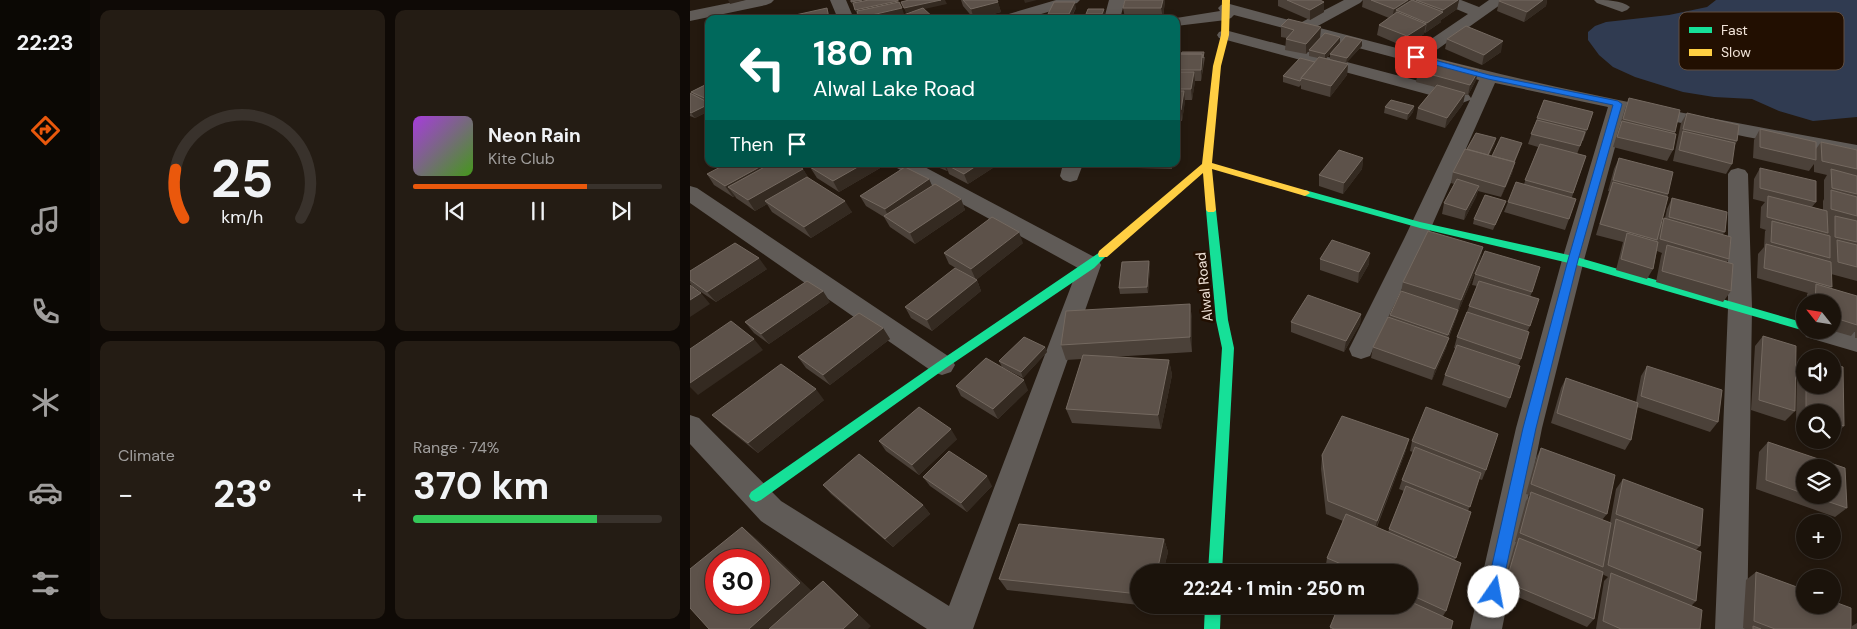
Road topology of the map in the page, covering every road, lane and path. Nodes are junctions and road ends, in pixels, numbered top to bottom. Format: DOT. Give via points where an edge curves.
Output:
graph roads {
  1 [pos="766,0"];
  2 [pos="838,0"];
  3 [pos="1072,0"];
  4 [pos="1117,0"];
  5 [pos="1356,0"];
  6 [pos="1447,0"];
  7 [pos="1499,0"];
  8 [pos="1602,0"];
  9 [pos="1622,7"];
  10 [pos="1226,8"];
  11 [pos="711,10"];
  12 [pos="1480,13"];
  13 [pos="844,15"];
  14 [pos="1021,15"];
  15 [pos="1113,15"];
  16 [pos="690,16"];
  17 [pos="1180,19"];
  18 [pos="1304,27"];
  19 [pos="1225,35"];
  20 [pos="1416,57"];
  21 [pos="1488,77"];
  22 [pos="1476,102"];
  23 [pos="1618,104"];
  24 [pos="1857,151"];
  25 [pos="1207,165"];
  26 [pos="910,167"];
  27 [pos="1738,174"];
  28 [pos="690,192"];
  29 [pos="1420,225"];
  30 [pos="1573,260"];
  31 [pos="1090,265"];
  32 [pos="1740,308"];
  33 [pos="1796,324"];
  34 [pos="1841,337"];
  35 [pos="1857,342"];
  36 [pos="1361,349"];
  37 [pos="942,365"];
  38 [pos="690,426"];
  39 [pos="756,496"];
  40 [pos="1215,564"];
  41 [pos="1213,614"];
  42 [pos="956,629"];
  43 [pos="1212,629"];
  44 [pos="1486,629"];
  45 [pos="1731,629"];
  1 -- 11 [label="street"];
  2 -- 13 [label="street"];
  3 -- 14 [label="street"];
  4 -- 15 [label="street"];
  5 -- 18 [label="street"];
  6 -- 12 [label="street"];
  7 -- 12 [label="street"];
  8 -- 9 [label="street"];
  10 -- 17 [label="street"];
  10 -- 18 [label="street"];
  10 -- 19 [label="street, Alwal Road"];
  11 -- 16 [label="street"];
  12 -- 20 [label="street"];
  18 -- 20 [label="street"];
  19 -- 22 [label="street"];
  19 -- 25 [label="street, Alwal Road" via="1218,66"];
  20 -- 21 [label="street"];
  21 -- 22 [label="street"];
  21 -- 23 [label="street"];
  22 -- 29 [label="street"];
  23 -- 24 [label="street"];
  23 -- 30 [label="street"];
  25 -- 29 [label="street"];
  25 -- 31 [label="street"];
  25 -- 40 [label="street, Alwal Road" via="1222,320 1228,348"];
  26 -- 31 [label="street"];
  27 -- 32 [label="street"];
  28 -- 37 [label="street"];
  29 -- 30 [label="street"];
  29 -- 36 [label="street"];
  30 -- 32 [label="street"];
  30 -- 44 [label="street" via="1529,428"];
  31 -- 37 [label="street"];
  31 -- 42 [label="street"];
  32 -- 33 [label="street"];
  32 -- 45 [label="street"];
  34 -- 35 [label="street"];
  37 -- 39 [label="street"];
  38 -- 39 [label="street"];
  39 -- 42 [label="street" via="771,510"];
  41 -- 43 [label="street"];
}
